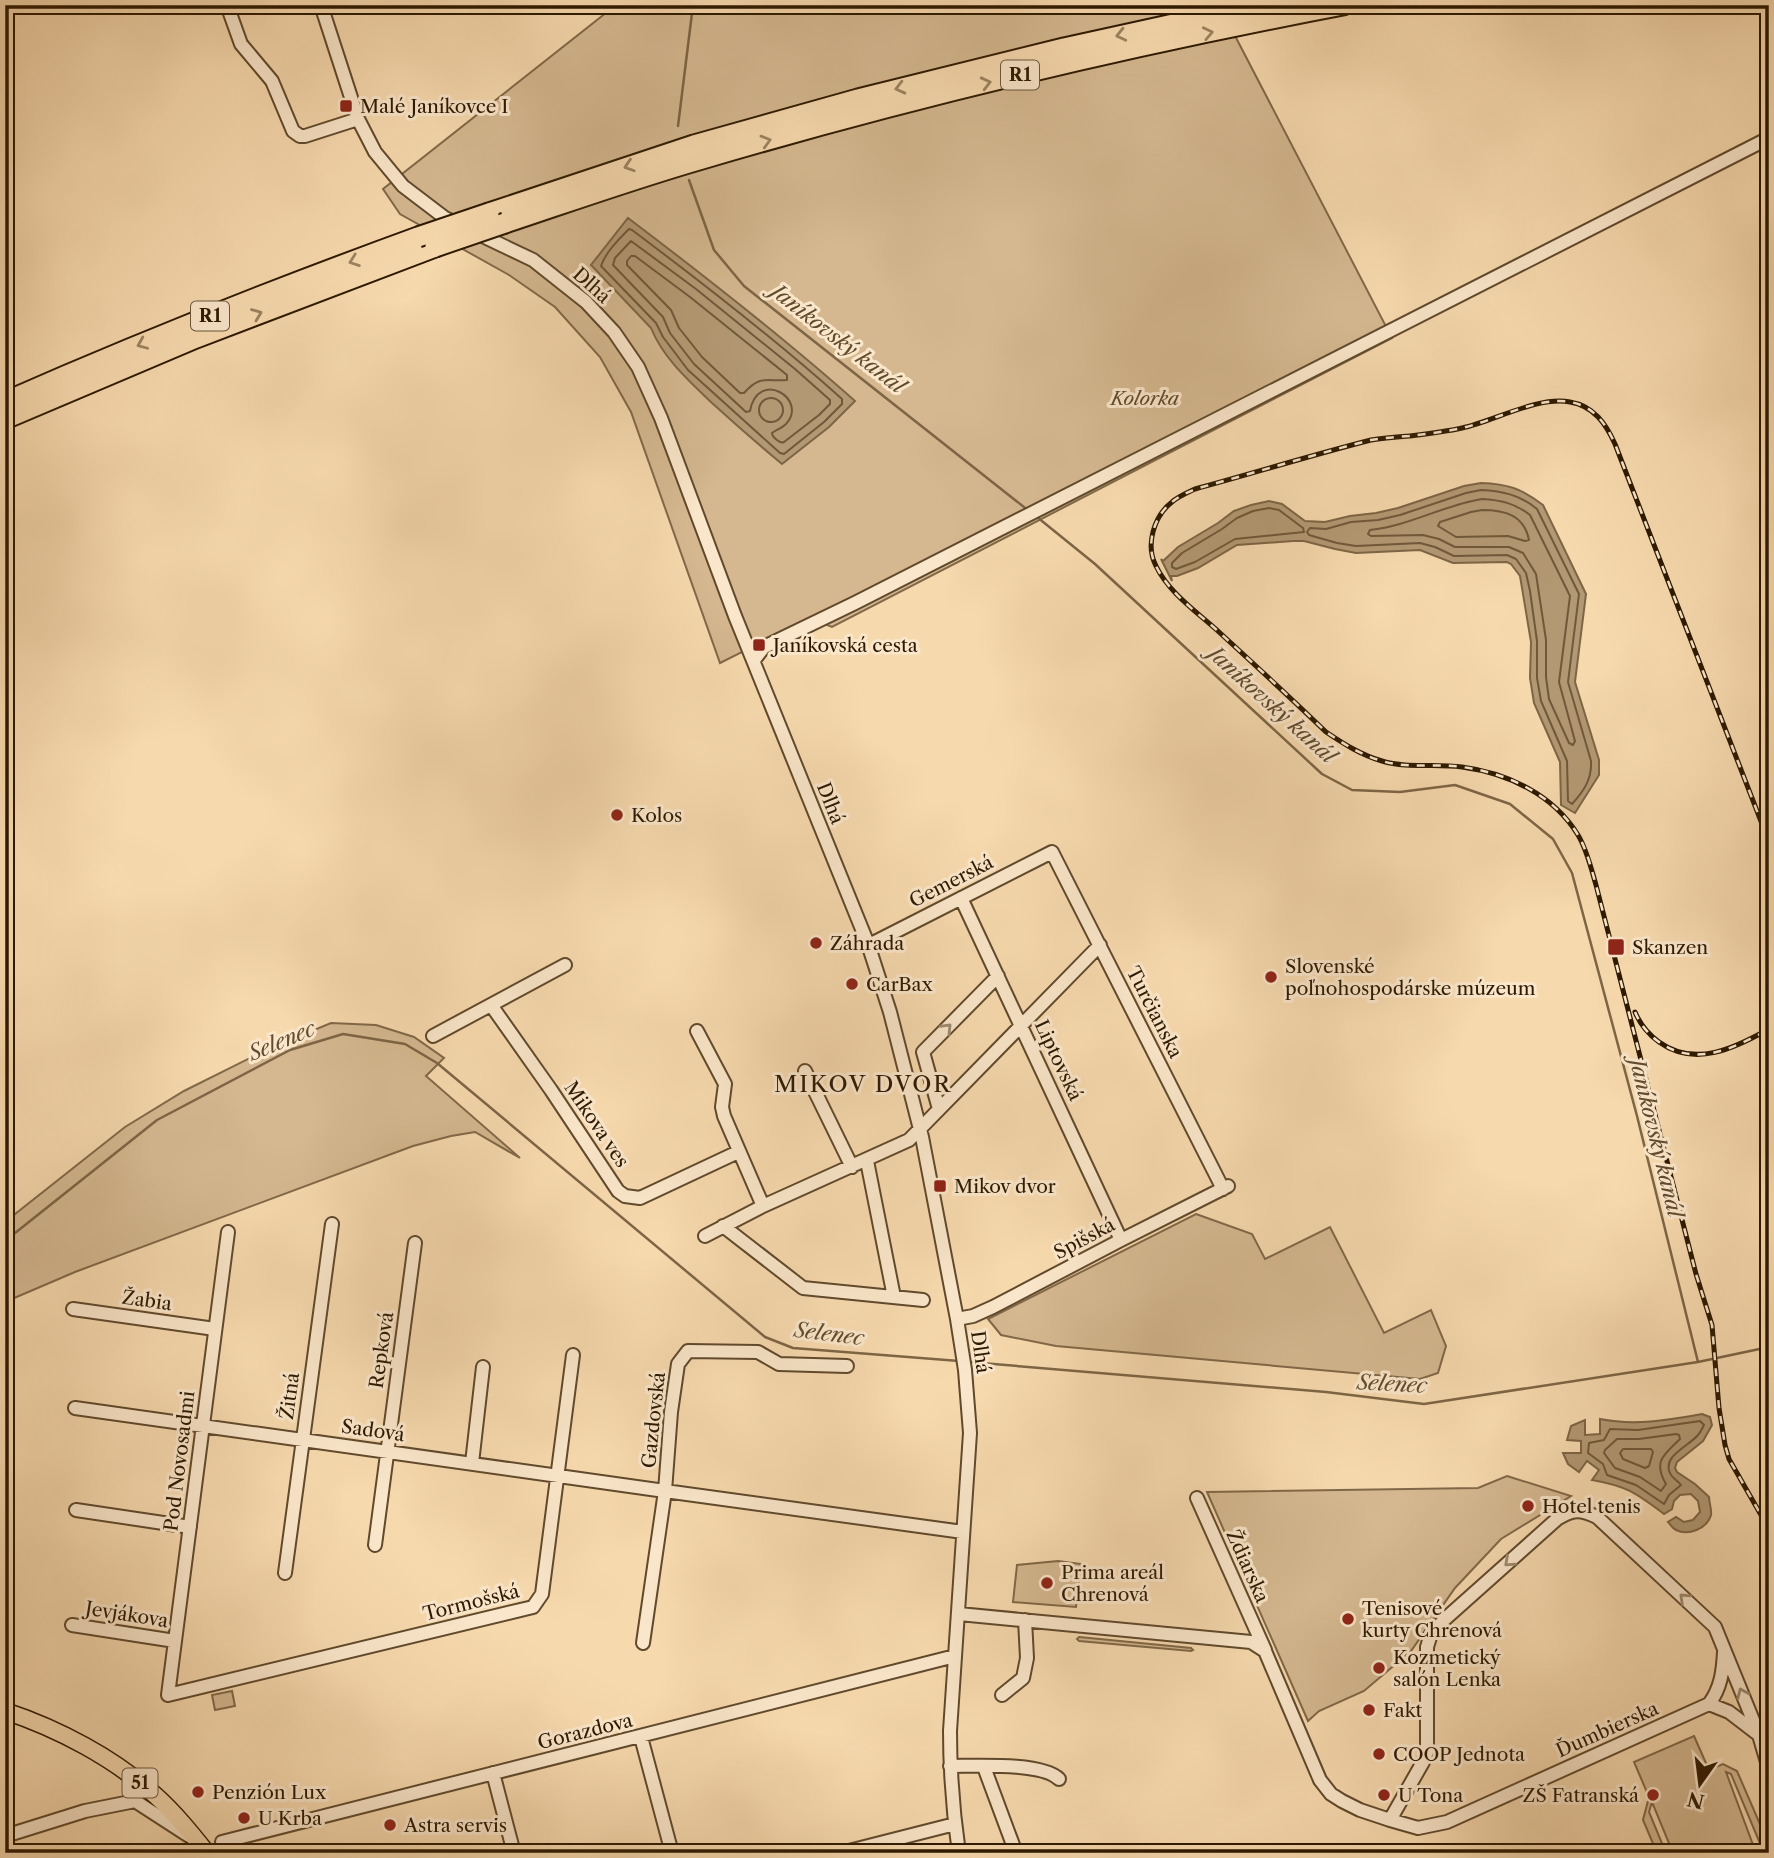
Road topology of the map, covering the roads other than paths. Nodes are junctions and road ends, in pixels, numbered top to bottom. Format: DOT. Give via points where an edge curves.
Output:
graph roads {
  1 [pos="228,5"];
  2 [pos="321,5"];
  3 [pos="1260,5"];
  4 [pos="1343,5"];
  5 [pos="358,119"];
  6 [pos="1769,138"];
  7 [pos="497,218"];
  8 [pos="5,401"];
  9 [pos="5,419"];
  10 [pos="754,660"];
  11 [pos="1052,852"];
  12 [pos="961,898"];
  13 [pos="868,944"];
  14 [pos="1100,945"];
  15 [pos="565,965"];
  16 [pos="998,975"];
  17 [pos="491,1005"];
  18 [pos="1021,1026"];
  19 [pos="697,1031"];
  20 [pos="433,1036"];
  21 [pos="805,1071"];
  22 [pos="939,1109"];
  23 [pos="920,1129"];
  24 [pos="738,1152"];
  25 [pos="867,1161"];
  26 [pos="852,1167"];
  27 [pos="1226,1188"];
  28 [pos="763,1206"];
  29 [pos="332,1224"];
  30 [pos="723,1226"];
  31 [pos="228,1232"];
  32 [pos="705,1236"];
  33 [pos="1121,1240"];
  34 [pos="415,1243"];
  35 [pos="894,1297"];
  36 [pos="923,1300"];
  37 [pos="73,1309"];
  38 [pos="957,1319"];
  39 [pos="215,1329"];
  40 [pos="573,1355"];
  41 [pos="847,1366"];
  42 [pos="483,1367"];
  43 [pos="75,1408"];
  44 [pos="203,1426"];
  45 [pos="303,1440"];
  46 [pos="387,1451"];
  47 [pos="472,1463"];
  48 [pos="557,1475"];
  49 [pos="665,1490"];
  50 [pos="1197,1498"];
  51 [pos="76,1510"];
  52 [pos="190,1527"];
  53 [pos="963,1532"];
  54 [pos="375,1545"];
  55 [pos="285,1573"];
  56 [pos="959,1614"];
  57 [pos="1026,1620"];
  58 [pos="72,1625"];
  59 [pos="175,1641"];
  60 [pos="643,1643"];
  61 [pos="1265,1651"];
  62 [pos="1724,1652"];
  63 [pos="956,1656"];
  64 [pos="168,1695"];
  65 [pos="1002,1695"];
  66 [pos="1709,1704"];
  67 [pos="5,1711"];
  68 [pos="1759,1735"];
  69 [pos="641,1737"];
  70 [pos="950,1766"];
  71 [pos="984,1766"];
  72 [pos="1769,1769"];
  73 [pos="492,1773"];
  74 [pos="1059,1779"];
  75 [pos="1331,1794"];
  76 [pos="1390,1820"];
  77 [pos="955,1824"];
  78 [pos="5,1836"];
  79 [pos="202,1847"];
  80 [pos="231,1853"];
  81 [pos="514,1853"];
  82 [pos="672,1853"];
  83 [pos="841,1853"];
  84 [pos="959,1853"];
  85 [pos="1016,1853"];
  1 -- 5 [label="street" via="241,44 272,81 293,131 304,136"];
  2 -- 5 [label="street, Dlhá"];
  3 -- 7 [label="highway, R1, one-way" via="858,99 694,145"];
  7 -- 4 [label="highway, R1, one-way" via="898,105 1070,62"];
  5 -- 10 [label="street, Dlhá" via="375,152 403,186 445,218 533,260 586,302 614,332 638,367 661,418"];
  6 -- 10 [label="street" via="764,648"];
  7 -- 8 [label="highway, R1, one-way, bridge" via="418,237 311,276"];
  9 -- 7 [label="highway, R1, one-way, bridge"];
  10 -- 13 [label="street, Dlhá"];
  11 -- 12 [label="street, Gemerská"];
  11 -- 14 [label="street, Turčianska"];
  12 -- 13 [label="street, Gemerská"];
  12 -- 16 [label="street, Liptovská"];
  13 -- 23 [label="street, Dlhá"];
  14 -- 18 [label="street"];
  14 -- 27 [label="street, Turčianska"];
  15 -- 17 [label="street"];
  16 -- 18 [label="street, Liptovská"];
  22 -- 16 [label="street, one-way" via="923,1052"];
  17 -- 20 [label="street"];
  17 -- 24 [label="street, Mikova ves" via="625,1196 640,1198"];
  18 -- 22 [label="street"];
  18 -- 33 [label="street, Liptovská"];
  19 -- 24 [label="street" via="725,1084 722,1107"];
  21 -- 26 [label="street"];
  22 -- 23 [label="street"];
  23 -- 25 [label="street" via="909,1140"];
  23 -- 38 [label="street, Dlhá"];
  24 -- 28 [label="street"];
  25 -- 26 [label="street"];
  25 -- 35 [label="street"];
  26 -- 28 [label="street"];
  27 -- 33 [label="street, Spišská"];
  28 -- 30 [label="street"];
  29 -- 45 [label="street, Žitná"];
  30 -- 32 [label="street"];
  30 -- 35 [label="street" via="803,1288"];
  31 -- 39 [label="street, Pod Novosadmi"];
  33 -- 38 [label="street, Spišská" via="986,1311"];
  34 -- 46 [label="street, Repková"];
  35 -- 36 [label="street"];
  37 -- 39 [label="street, Žabia"];
  38 -- 53 [label="street, Dlhá" via="970,1433"];
  39 -- 44 [label="street, Pod Novosadmi"];
  40 -- 48 [label="street, Tormošská"];
  41 -- 49 [label="street, Gazdovská" via="779,1364 758,1352 688,1351 678,1364"];
  42 -- 47 [label="street"];
  43 -- 44 [label="street, Sadová"];
  44 -- 45 [label="street, Sadová"];
  44 -- 52 [label="street, Pod Novosadmi"];
  45 -- 46 [label="street, Sadová"];
  45 -- 55 [label="street, Žitná"];
  46 -- 47 [label="street, Sadová"];
  46 -- 54 [label="street, Repková"];
  47 -- 48 [label="street, Sadová"];
  48 -- 49 [label="street, Sadová"];
  48 -- 64 [label="street, Tormošská" via="542,1594 533,1607"];
  49 -- 53 [label="street, Sadová"];
  49 -- 60 [label="street"];
  50 -- 61 [label="street, Ždiarska"];
  51 -- 52 [label="street"];
  52 -- 59 [label="street, Pod Novosadmi"];
  53 -- 56 [label="street, Dlhá"];
  56 -- 57 [label="street"];
  56 -- 63 [label="street, Dlhá"];
  57 -- 61 [label="street" via="1251,1642"];
  57 -- 65 [label="street" via="1023,1678"];
  58 -- 59 [label="street, Jevjákova"];
  59 -- 64 [label="street, Pod Novosadmi"];
  61 -- 75 [label="street, Ždiarska" via="1320,1780"];
  62 -- 66 [label="street" via="1718,1692"];
  68 -- 62 [label="street, one-way"];
  62 -- 76 [label="street, one-way" via="1715,1628 1597,1517 1583,1510 1568,1512 1431,1634 1427,1647 1427,1752"];
  63 -- 69 [label="street, Gorazdova"];
  63 -- 70 [label="street, Dlhá"];
  66 -- 68 [label="street" via="1729,1712"];
  66 -- 76 [label="street, Ďumbierska" via="1447,1822 1418,1828"];
  67 -- 79 [label="main road, 51" via="70,1738 138,1781"];
  68 -- 72 [label="street"];
  69 -- 73 [label="street, Gorazdova"];
  69 -- 82 [label="street"];
  70 -- 71 [label="street"];
  70 -- 77 [label="street, Dlhá"];
  71 -- 74 [label="street" via="1042,1770"];
  71 -- 85 [label="street"];
  73 -- 80 [label="street, Gorazdova" via="222,1842"];
  73 -- 81 [label="street"];
  75 -- 76 [label="street, Ďumbierska"];
  77 -- 83 [label="street"];
  77 -- 84 [label="street, Dlhá"];
  78 -- 79 [label="street" via="135,1801"];
}
